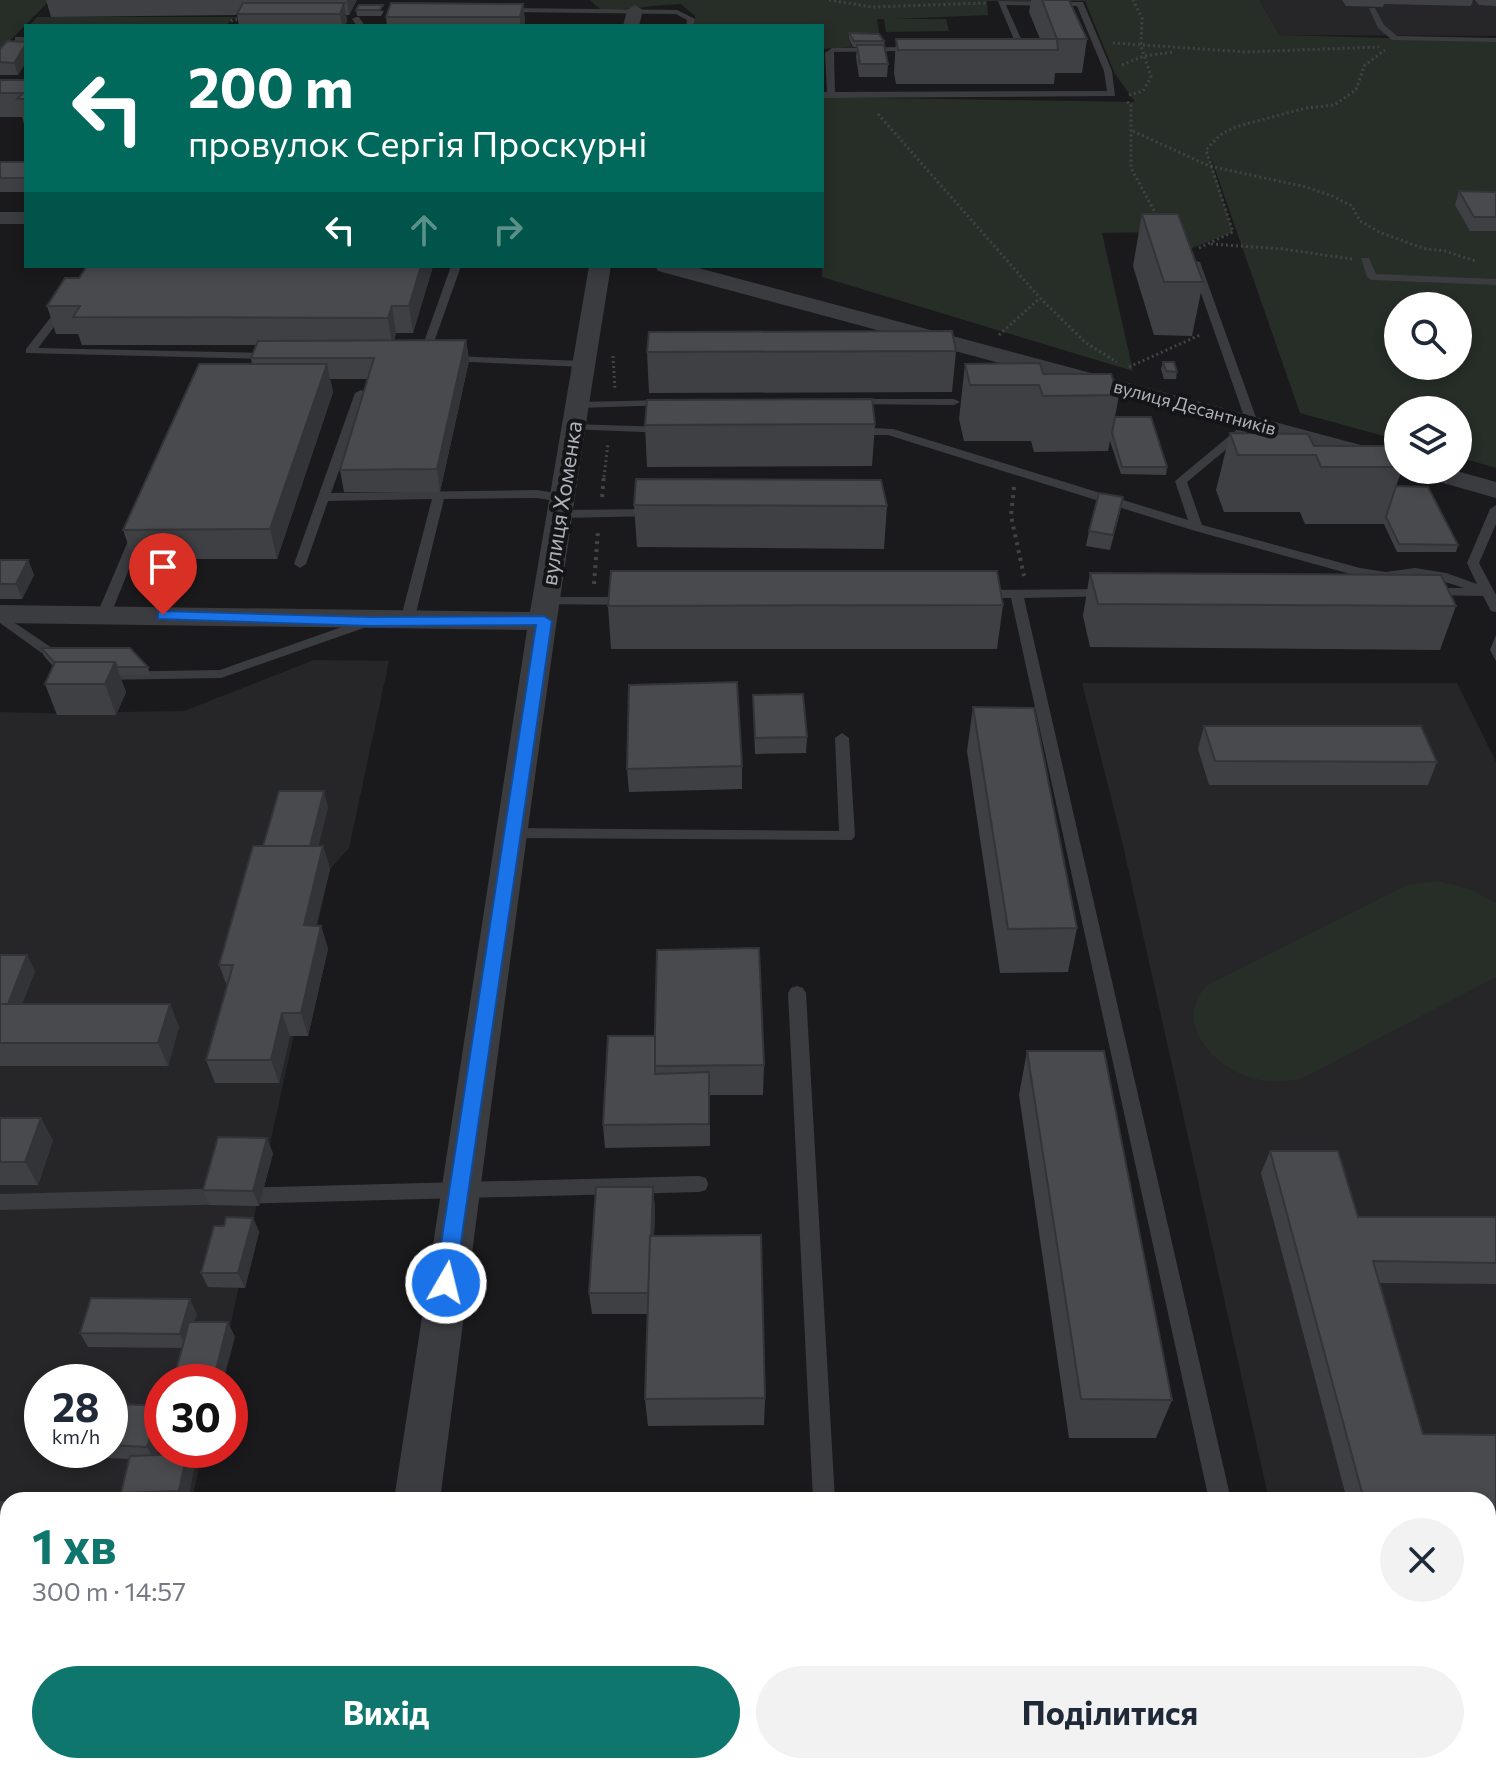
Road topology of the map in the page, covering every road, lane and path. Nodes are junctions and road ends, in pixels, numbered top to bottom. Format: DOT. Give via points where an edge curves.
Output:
graph roads {
  1 [pos="495,0"];
  2 [pos="829,0"];
  3 [pos="1133,0"];
  4 [pos="1001,3"];
  5 [pos="500,10"];
  6 [pos="530,10"];
  7 [pos="1372,10"];
  8 [pos="633,18"];
  9 [pos="249,19"];
  10 [pos="230,24"];
  11 [pos="690,24"];
  12 [pos="1496,40"];
  13 [pos="1095,41"];
  14 [pos="1141,46"];
  15 [pos="1183,50"];
  16 [pos="1144,56"];
  17 [pos="1014,64"];
  18 [pos="916,65"];
  19 [pos="1108,71"];
  20 [pos="1143,91"];
  21 [pos="1112,94"];
  22 [pos="826,95"];
  23 [pos="870,110"];
  24 [pos="1132,131"];
  25 [pos="1209,166"];
  26 [pos="0,218"];
  27 [pos="24,218"];
  28 [pos="1206,244"];
  29 [pos="1192,253"];
  30 [pos="1365,260"];
  31 [pos="1488,265"];
  32 [pos="455,268"];
  33 [pos="600,268"];
  34 [pos="673,268"];
  35 [pos="1496,282"];
  36 [pos="77,290"];
  37 [pos="1040,298"];
  38 [pos="1220,326"];
  39 [pos="982,351"];
  40 [pos="281,356"];
  41 [pos="407,358"];
  42 [pos="423,359"];
  43 [pos="584,364"];
  44 [pos="1130,367"];
  45 [pos="1077,375"];
  46 [pos="361,393"];
  47 [pos="830,402"];
  48 [pos="954,402"];
  49 [pos="676,403"];
  50 [pos="574,416"];
  51 [pos="1252,423"];
  52 [pos="687,431"];
  53 [pos="843,431"];
  54 [pos="1384,459"];
  55 [pos="1016,471"];
  56 [pos="1472,483"];
  57 [pos="1496,490"];
  58 [pos="439,495"];
  59 [pos="323,497"];
  60 [pos="561,506"];
  61 [pos="1496,509"];
  62 [pos="663,513"];
  63 [pos="142,523"];
  64 [pos="1196,527"];
  65 [pos="300,564"];
  66 [pos="1408,592"];
  67 [pos="1486,592"];
  68 [pos="1126,593"];
  69 [pos="970,594"];
  70 [pos="1017,594"];
  71 [pos="640,601"];
  72 [pos="1496,608"];
  73 [pos="546,611"];
  74 [pos="104,614"];
  75 [pos="0,615"];
  76 [pos="370,621"];
  77 [pos="407,621"];
  78 [pos="842,738"];
  79 [pos="511,833"];
  80 [pos="797,993"];
  81 [pos="699,1184"];
  82 [pos="459,1190"];
  83 [pos="0,1202"];
  84 [pos="418,1492"];
  85 [pos="824,1492"];
  86 [pos="1218,1492"];
  1 -- 6 [label="lane"];
  2 -- 4 [label="path" via="872,7"];
  3 -- 14 [label="path" via="1142,18"];
  4 -- 13 [label="lane" via="1080,4"];
  4 -- 17 [label="lane" via="1028,64"];
  5 -- 6 [label="lane"];
  6 -- 8 [label="lane"];
  7 -- 12 [label="lane" via="1395,38"];
  8 -- 11 [label="lane" via="677,12 691,19"];
  9 -- 10 [label="path"];
  13 -- 14 [label="path"];
  13 -- 19 [label="lane"];
  14 -- 15 [label="path"];
  14 -- 16 [label="path"];
  15 -- 16 [label="path"];
  15 -- 25 [label="path" via="1289,52 1391,46 1364,66 1356,90 1334,105 1306,108 1220,135 1206,150"];
  16 -- 19 [label="path"];
  16 -- 20 [label="path" via="1151,77"];
  18 -- 22 [label="lane" via="903,65 901,49 832,50"];
  19 -- 21 [label="lane"];
  21 -- 22 [label="lane"];
  21 -- 24 [label="path" via="1131,104"];
  23 -- 37 [label="path" via="881,115"];
  24 -- 25 [label="path"];
  24 -- 29 [label="path" via="1131,168 1153,213"];
  25 -- 28 [label="path" via="1233,232"];
  25 -- 31 [label="path" via="1306,187 1352,206 1360,221 1381,233"];
  26 -- 27 [label="street"];
  28 -- 29 [label="path"];
  28 -- 30 [label="path"];
  29 -- 38 [label="lane"];
  30 -- 35 [label="lane" via="1372,277"];
  32 -- 42 [label="lane"];
  33 -- 43 [label="street, вулиця Хоменка"];
  34 -- 39 [label="street, вулиця Десантників"];
  36 -- 40 [label="lane" via="30,351"];
  37 -- 39 [label="path"];
  37 -- 44 [label="path" via="1086,343"];
  38 -- 44 [label="path"];
  38 -- 51 [label="lane"];
  39 -- 45 [label="street, вулиця Десантників"];
  41 -- 42 [label="lane"];
  42 -- 43 [label="lane"];
  43 -- 50 [label="street, вулиця Хоменка"];
  44 -- 45 [label="path"];
  45 -- 51 [label="street, вулиця Десантників"];
  46 -- 59 [label="lane"];
  47 -- 48 [label="lane"];
  49 -- 50 [label="lane"];
  50 -- 52 [label="lane"];
  50 -- 60 [label="street, вулиця Хоменка"];
  51 -- 54 [label="street, вулиця Десантників"];
  51 -- 64 [label="lane" via="1181,481"];
  53 -- 55 [label="lane" via="889,431"];
  55 -- 64 [label="lane"];
  55 -- 70 [label="path" via="1011,516 1025,577 1014,577"];
  56 -- 57 [label="street"];
  58 -- 59 [label="lane"];
  58 -- 60 [label="lane" via="537,494"];
  58 -- 77 [label="lane"];
  59 -- 65 [label="lane"];
  60 -- 62 [label="lane"];
  60 -- 73 [label="street, вулиця Хоменка"];
  61 -- 67 [label="lane" via="1473,563"];
  63 -- 74 [label="lane"];
  64 -- 67 [label="lane" via="1359,572 1441,576"];
  66 -- 67 [label="lane"];
  67 -- 72 [label="lane"];
  68 -- 70 [label="lane"];
  69 -- 70 [label="lane"];
  70 -- 86 [label="lane"];
  71 -- 73 [label="lane"];
  73 -- 77 [label="street"];
  73 -- 79 [label="street, вулиця Хоменка"];
  74 -- 75 [label="street"];
  74 -- 76 [label="street"];
  75 -- 76 [label="lane" via="78,672 221,674"];
  76 -- 77 [label="street"];
  78 -- 79 [label="lane" via="847,836"];
  79 -- 82 [label="street, вулиця Хоменка"];
  80 -- 85 [label="lane"];
  81 -- 82 [label="lane"];
  82 -- 83 [label="lane"];
  82 -- 84 [label="street, вулиця Хоменка"];
}
